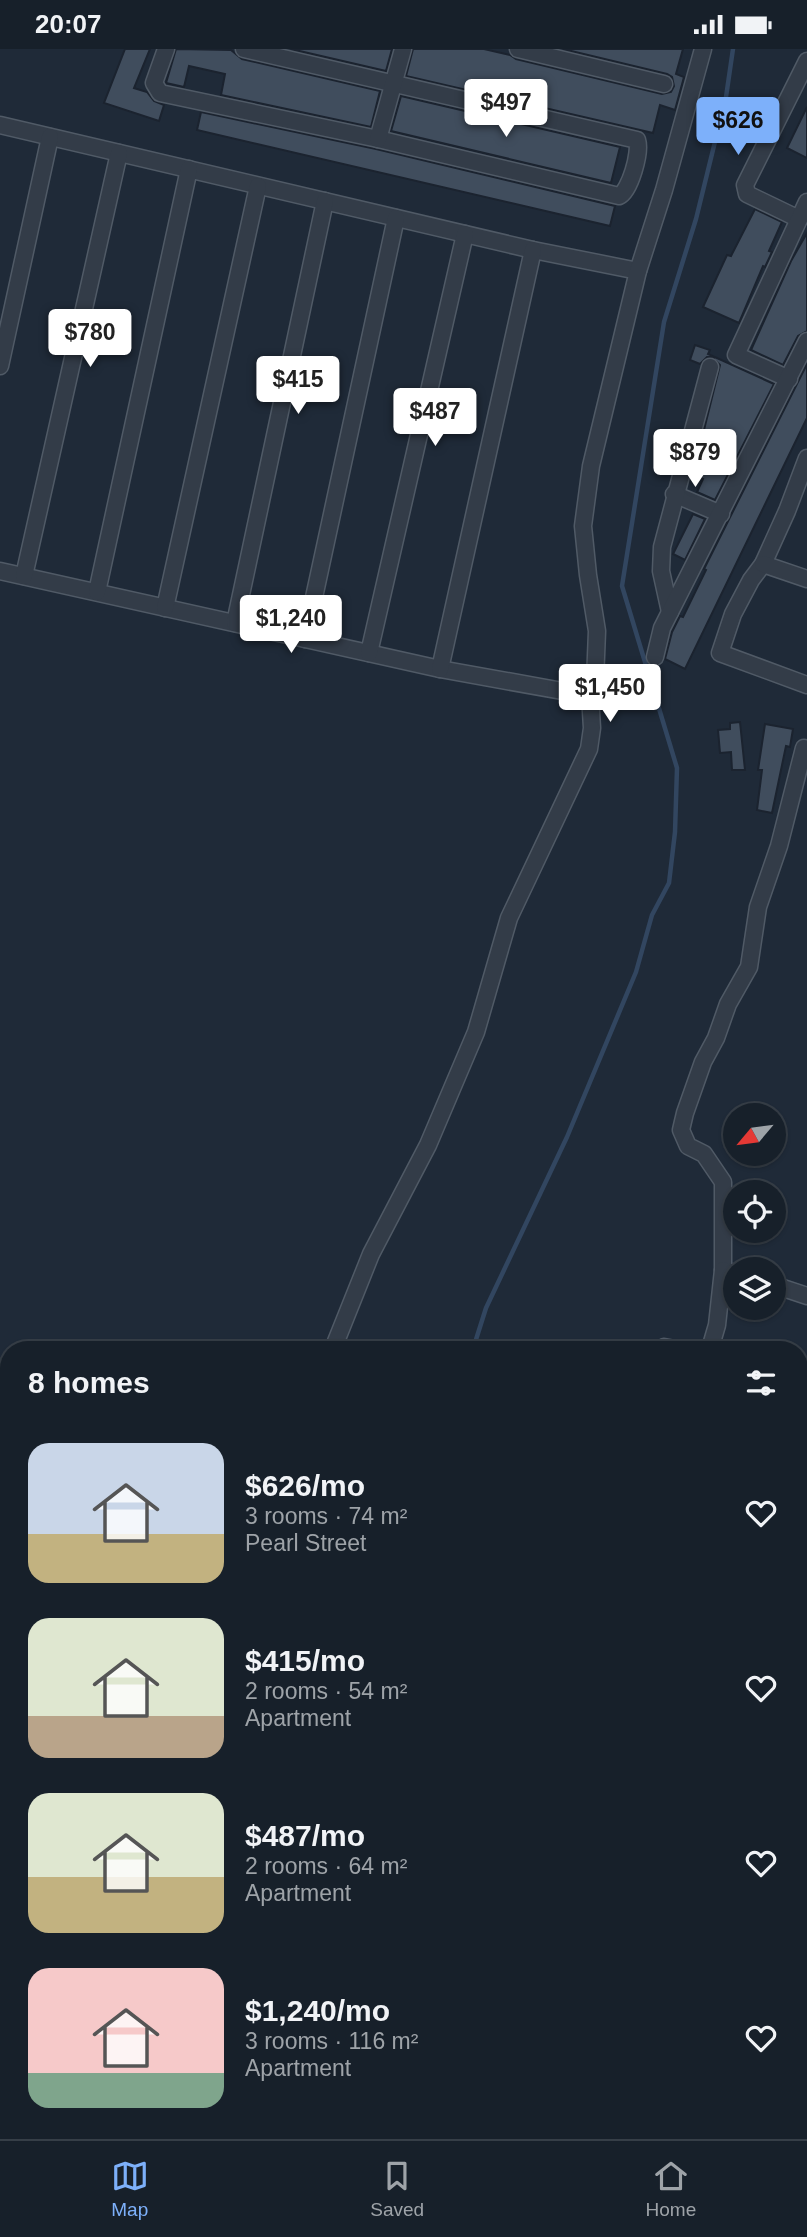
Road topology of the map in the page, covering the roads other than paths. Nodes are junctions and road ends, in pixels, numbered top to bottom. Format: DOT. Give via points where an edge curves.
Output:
graph roads {
  1 [pos="166,49"];
  2 [pos="244,49"];
  3 [pos="403,49"];
  4 [pos="517,49"];
  5 [pos="703,49"];
  6 [pos="807,61"];
  7 [pos="392,83"];
  8 [pos="664,84"];
  9 [pos="0,125"];
  10 [pos="50,137"];
  11 [pos="378,139"];
  12 [pos="119,153"];
  13 [pos="189,169"];
  14 [pos="258,186"];
  15 [pos="325,201"];
  16 [pos="807,202"];
  17 [pos="396,218"];
  18 [pos="799,219"];
  19 [pos="465,234"];
  20 [pos="533,250"];
  21 [pos="638,271"];
  22 [pos="807,341"];
  23 [pos="0,366"];
  24 [pos="710,367"];
  25 [pos="789,379"];
  26 [pos="807,458"];
  27 [pos="803,482"];
  28 [pos="674,493"];
  29 [pos="721,514"];
  30 [pos="763,564"];
  31 [pos="0,571"];
  32 [pos="24,576"];
  33 [pos="807,579"];
  34 [pos="97,592"];
  35 [pos="165,608"];
  36 [pos="670,612"];
  37 [pos="235,623"];
  38 [pos="305,639"];
  39 [pos="369,653"];
  40 [pos="655,657"];
  41 [pos="440,669"];
  42 [pos="807,685"];
  43 [pos="590,696"];
  44 [pos="804,748"];
  45 [pos="728,1257"];
  46 [pos="786,1289"];
  47 [pos="807,1296"];
  48 [pos="723,1298"];
  49 [pos="336,1341"];
  50 [pos="712,1341"];
  1 -- 11 [label="street" via="154,82 160,93"];
  2 -- 7 [label="street"];
  3 -- 7 [label="street"];
  4 -- 8 [label="street"];
  5 -- 21 [label="street"];
  6 -- 18 [label="street" via="745,185 747,194"];
  7 -- 11 [label="street"];
  7 -- 11 [label="street" via="636,140 639,150 627,191 619,196"];
  9 -- 10 [label="street"];
  10 -- 12 [label="street"];
  10 -- 23 [label="street"];
  12 -- 13 [label="street"];
  12 -- 32 [label="street"];
  13 -- 14 [label="street"];
  13 -- 34 [label="street"];
  14 -- 15 [label="street"];
  14 -- 35 [label="street"];
  15 -- 17 [label="street"];
  15 -- 37 [label="street"];
  16 -- 18 [label="street"];
  17 -- 19 [label="street"];
  17 -- 38 [label="street"];
  18 -- 25 [label="street" via="736,355"];
  19 -- 20 [label="street"];
  19 -- 39 [label="street"];
  20 -- 21 [label="street"];
  20 -- 41 [label="street"];
  21 -- 43 [label="street" via="591,466 583,526 597,631"];
  22 -- 25 [label="street"];
  24 -- 28 [label="street"];
  25 -- 29 [label="street"];
  26 -- 27 [label="street"];
  27 -- 30 [label="street"];
  28 -- 29 [label="street"];
  28 -- 36 [label="street" via="661,571"];
  29 -- 36 [label="street"];
  30 -- 33 [label="street"];
  30 -- 42 [label="street" via="733,614 719,657"];
  31 -- 32 [label="street"];
  32 -- 34 [label="street"];
  34 -- 35 [label="street"];
  35 -- 37 [label="street"];
  36 -- 40 [label="street"];
  37 -- 38 [label="street"];
  38 -- 39 [label="street"];
  39 -- 41 [label="street"];
  41 -- 43 [label="street"];
  43 -- 49 [label="street" via="590,749 509,918 476,1032 428,1145 371,1254"];
  44 -- 45 [label="street" via="758,907 749,967 703,1062 681,1130 688,1146 704,1154 723,1182"];
  46 -- 47 [label="street"];
  48 -- 50 [label="street"];
}
